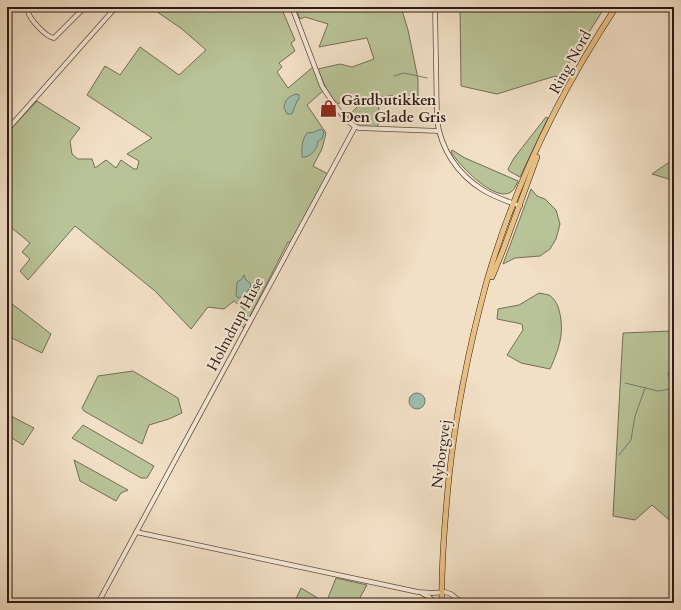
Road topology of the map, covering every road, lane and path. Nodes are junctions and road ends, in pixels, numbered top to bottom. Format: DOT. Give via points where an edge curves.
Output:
graph roads {
  1 [pos="31,7"];
  2 [pos="85,7"];
  3 [pos="116,7"];
  4 [pos="292,7"];
  5 [pos="435,7"];
  6 [pos="616,7"];
  7 [pos="355,127"];
  8 [pos="7,130"];
  9 [pos="547,130"];
  10 [pos="439,132"];
  11 [pos="514,203"];
  12 [pos="520,206"];
  13 [pos="480,311"];
  14 [pos="136,532"];
  15 [pos="418,592"];
  16 [pos="442,592"];
  17 [pos="464,602"];
  18 [pos="98,603"];
  19 [pos="442,603"];
  20 [pos="471,603"];
  1 -- 2 [label="street" via="28,11 30,17 48,36 54,38"];
  3 -- 8 [label="street"];
  4 -- 7 [label="street" via="322,86 329,98"];
  5 -- 10 [label="street" via="436,108"];
  6 -- 9 [label="main road, Ring Nord" via="587,53"];
  7 -- 10 [label="street"];
  7 -- 14 [label="street, Holmdrup Huse"];
  9 -- 11 [label="main road, Ring Nord"];
  9 -- 12 [label="main road, Ring Nord"];
  10 -- 11 [label="street" via="446,152 466,178 484,190"];
  11 -- 12 [label="street"];
  11 -- 13 [label="main road, Nyborgvej" via="486,284"];
  12 -- 13 [label="main road, Nyborgvej"];
  13 -- 16 [label="main road, Nyborgvej" via="452,446"];
  14 -- 15 [label="street"];
  14 -- 18 [label="street, Holmdrup Huse"];
  15 -- 16 [label="street"];
  15 -- 19 [label="street" via="434,602"];
  16 -- 17 [label="street"];
  16 -- 19 [label="main road, Nyborgvej"];
  17 -- 19 [label="street"];
  17 -- 20 [label="street"];
}
